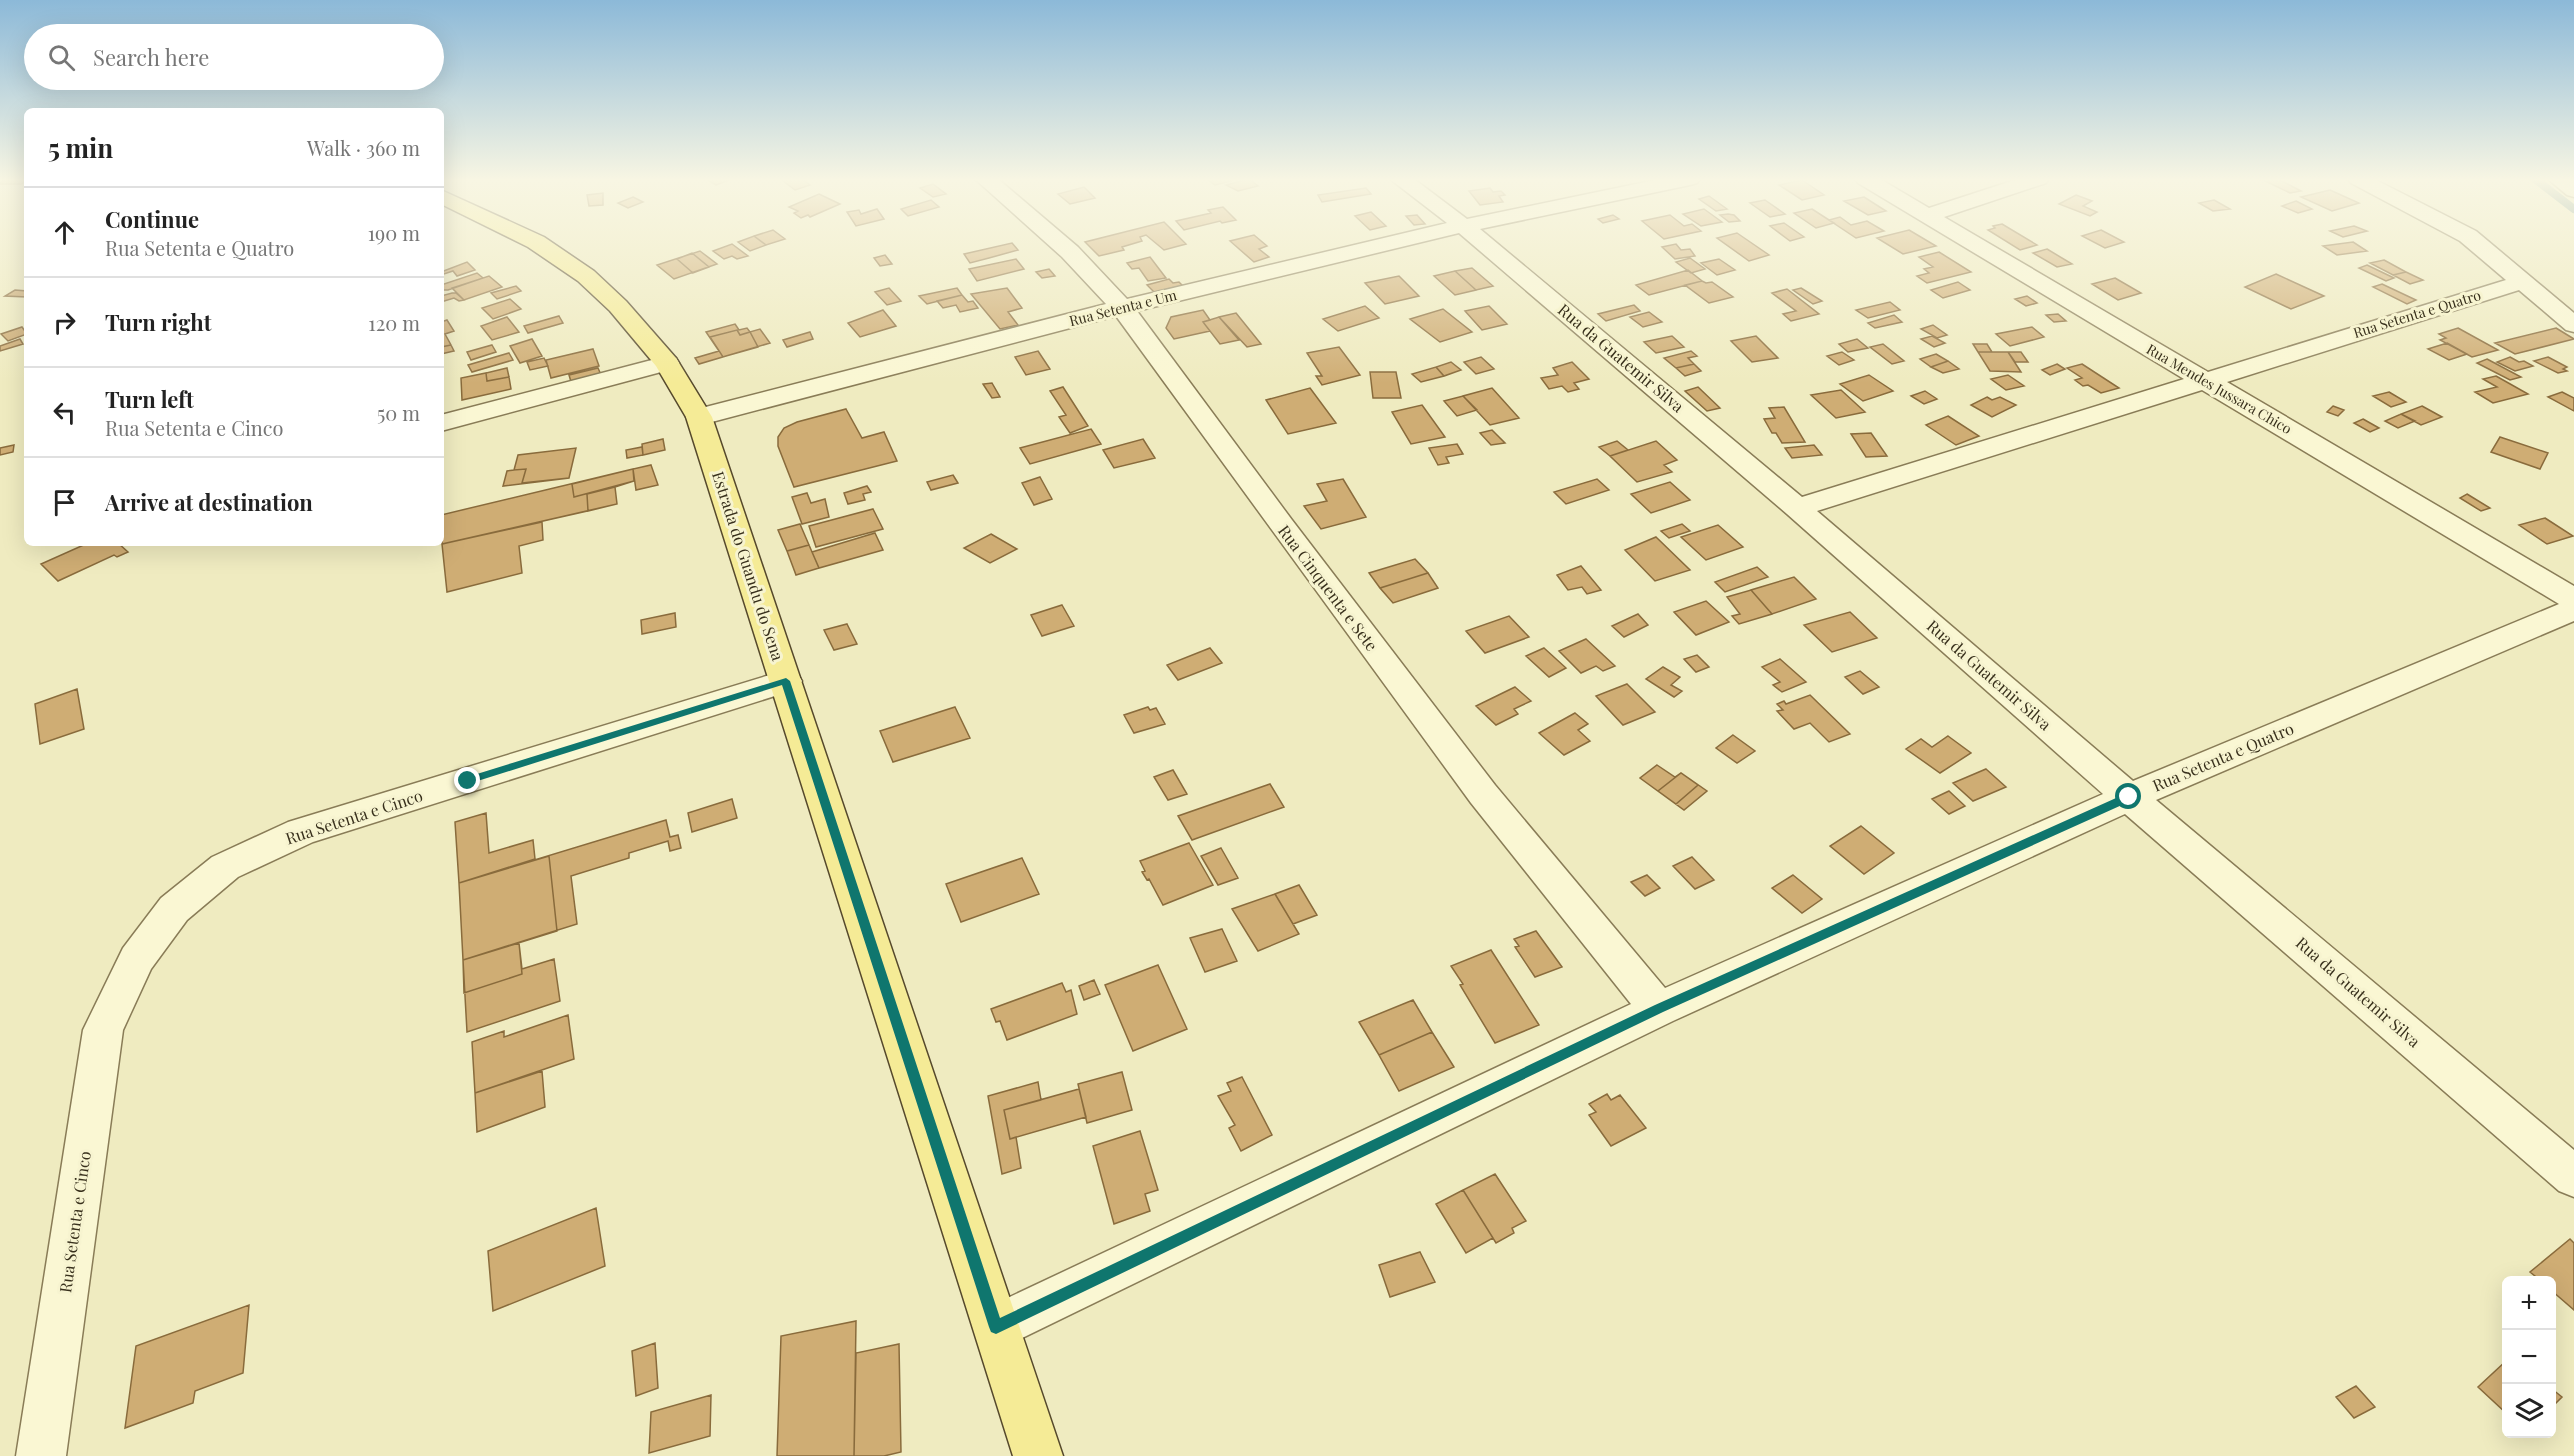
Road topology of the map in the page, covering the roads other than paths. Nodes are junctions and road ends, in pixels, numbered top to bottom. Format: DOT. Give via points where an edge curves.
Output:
graph roads {
  1 [pos="543,247"];
  2 [pos="1064,247"];
  3 [pos="1372,247"];
  4 [pos="1489,247"];
  5 [pos="1977,247"];
  6 [pos="2481,247"];
  7 [pos="2522,282"];
  8 [pos="1122,307"];
  9 [pos="2574,325"];
  10 [pos="667,363"];
  11 [pos="2204,380"];
  12 [pos="699,417"];
  13 [pos="444,420"];
  14 [pos="1797,508"];
  15 [pos="2574,599"];
  16 [pos="2574,609"];
  17 [pos="786,681"];
  18 [pos="2129,797"];
  19 [pos="1659,1009"];
  20 [pos="2574,1178"];
  21 [pos="996,1327"];
  22 [pos="41,1456"];
  23 [pos="1038,1456"];
  1 -- 10 [label="main road, Estrada do Guandu do Sena" via="586,276 618,306"];
  2 -- 8 [label="street, Rua Cinquenta e Sete"];
  3 -- 8 [label="street, Rua Setenta e Um"];
  4 -- 14 [label="street, Rua da Guatemir Silva"];
  5 -- 11 [label="street, Rua Mendes Jussara Chico"];
  6 -- 7 [label="street"];
  7 -- 9 [label="street"];
  7 -- 11 [label="street, Rua Setenta e Quatro"];
  8 -- 12 [label="street, Rua Setenta e Um"];
  8 -- 19 [label="street, Rua Cinquenta e Sete" via="1483,794"];
  10 -- 12 [label="main road, Estrada do Guandu do Sena"];
  10 -- 13 [label="street"];
  11 -- 14 [label="street, Rua Setenta e Quatro"];
  11 -- 15 [label="street, Rua Mendes Jussara Chico"];
  12 -- 17 [label="main road, Estrada do Guandu do Sena"];
  14 -- 18 [label="street, Rua da Guatemir Silva"];
  16 -- 18 [label="street, Rua Setenta e Quatro"];
  17 -- 21 [label="main road, Estrada do Guandu do Sena"];
  17 -- 22 [label="street, Rua Setenta e Cinco" via="301,832 225,867 174,909 137,959 103,1030"];
  18 -- 19 [label="street, Rua Setenta e Quatro"];
  18 -- 20 [label="street, Rua da Guatemir Silva"];
  19 -- 21 [label="street, Rua Setenta e Quatro"];
  21 -- 23 [label="main road, Estrada do Guandu do Sena"];
}
